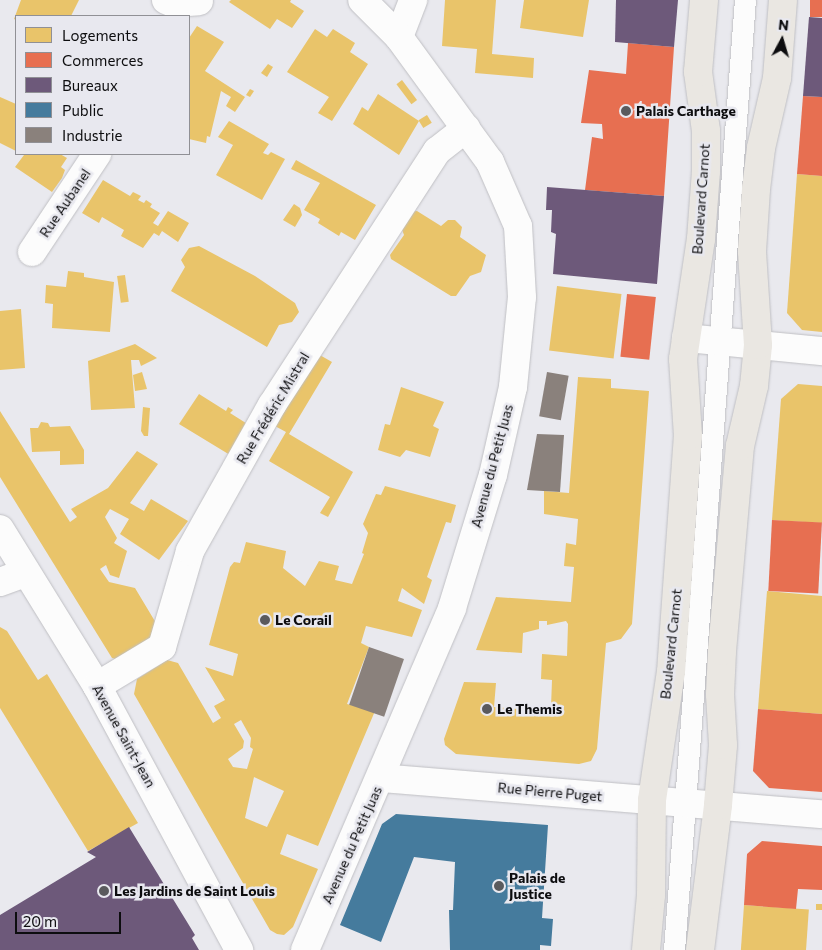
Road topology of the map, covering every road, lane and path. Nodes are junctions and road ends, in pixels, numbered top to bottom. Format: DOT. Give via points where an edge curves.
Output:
graph roads {
  1 [pos="166,0"];
  2 [pos="362,0"];
  3 [pos="413,0"];
  4 [pos="704,0"];
  5 [pos="745,0"];
  6 [pos="783,0"];
  7 [pos="196,6"];
  8 [pos="400,37"];
  9 [pos="466,128"];
  10 [pos="97,155"];
  11 [pos="32,252"];
  12 [pos="686,338"];
  13 [pos="720,341"];
  14 [pos="758,345"];
  15 [pos="822,351"];
  16 [pos="0,528"];
  17 [pos="25,573"];
  18 [pos="0,582"];
  19 [pos="97,686"];
  20 [pos="381,778"];
  21 [pos="652,800"];
  22 [pos="686,803"];
  23 [pos="718,805"];
  24 [pos="822,814"];
  25 [pos="238,950"];
  26 [pos="305,950"];
  27 [pos="646,950"];
  28 [pos="674,950"];
  29 [pos="700,950"];
  1 -- 7 [label="street"];
  2 -- 8 [label="street, Avenue du Petit Juas"];
  3 -- 8 [label="street"];
  4 -- 12 [label="main road, Boulevard Carnot" via="698,72 706,131 706,171 701,239"];
  5 -- 13 [label="lane"];
  6 -- 14 [label="main road" via="777,78 761,148 753,222"];
  8 -- 9 [label="street, Avenue du Petit Juas"];
  9 -- 19 [label="street, Rue Frédéric Mistral" via="437,151 272,405 190,551 162,648"];
  9 -- 20 [label="street, Avenue du Petit Juas" via="490,162 518,226 522,297 513,387 493,475 452,608"];
  10 -- 11 [label="street, Rue Aubanel"];
  12 -- 13 [label="street"];
  12 -- 21 [label="main road, Boulevard Carnot" via="683,375 688,436 671,672"];
  13 -- 14 [label="street"];
  13 -- 22 [label="lane"];
  14 -- 15 [label="street"];
  14 -- 23 [label="main road" via="754,386 740,446 722,651 723,745"];
  16 -- 17 [label="street, Avenue Saint-Jean"];
  17 -- 18 [label="street"];
  17 -- 19 [label="street, Avenue Saint-Jean"];
  19 -- 25 [label="street, Avenue Saint-Jean"];
  20 -- 21 [label="street, Rue Pierre Puget"];
  20 -- 26 [label="street, Avenue du Petit Juas"];
  21 -- 22 [label="street, Rue Pierre Puget"];
  21 -- 27 [label="main road, Boulevard Carnot" via="651,895"];
  22 -- 23 [label="street, Rue Pierre Puget"];
  22 -- 28 [label="lane"];
  23 -- 24 [label="street, Rue Pierre Puget"];
  23 -- 29 [label="main road"];
}
